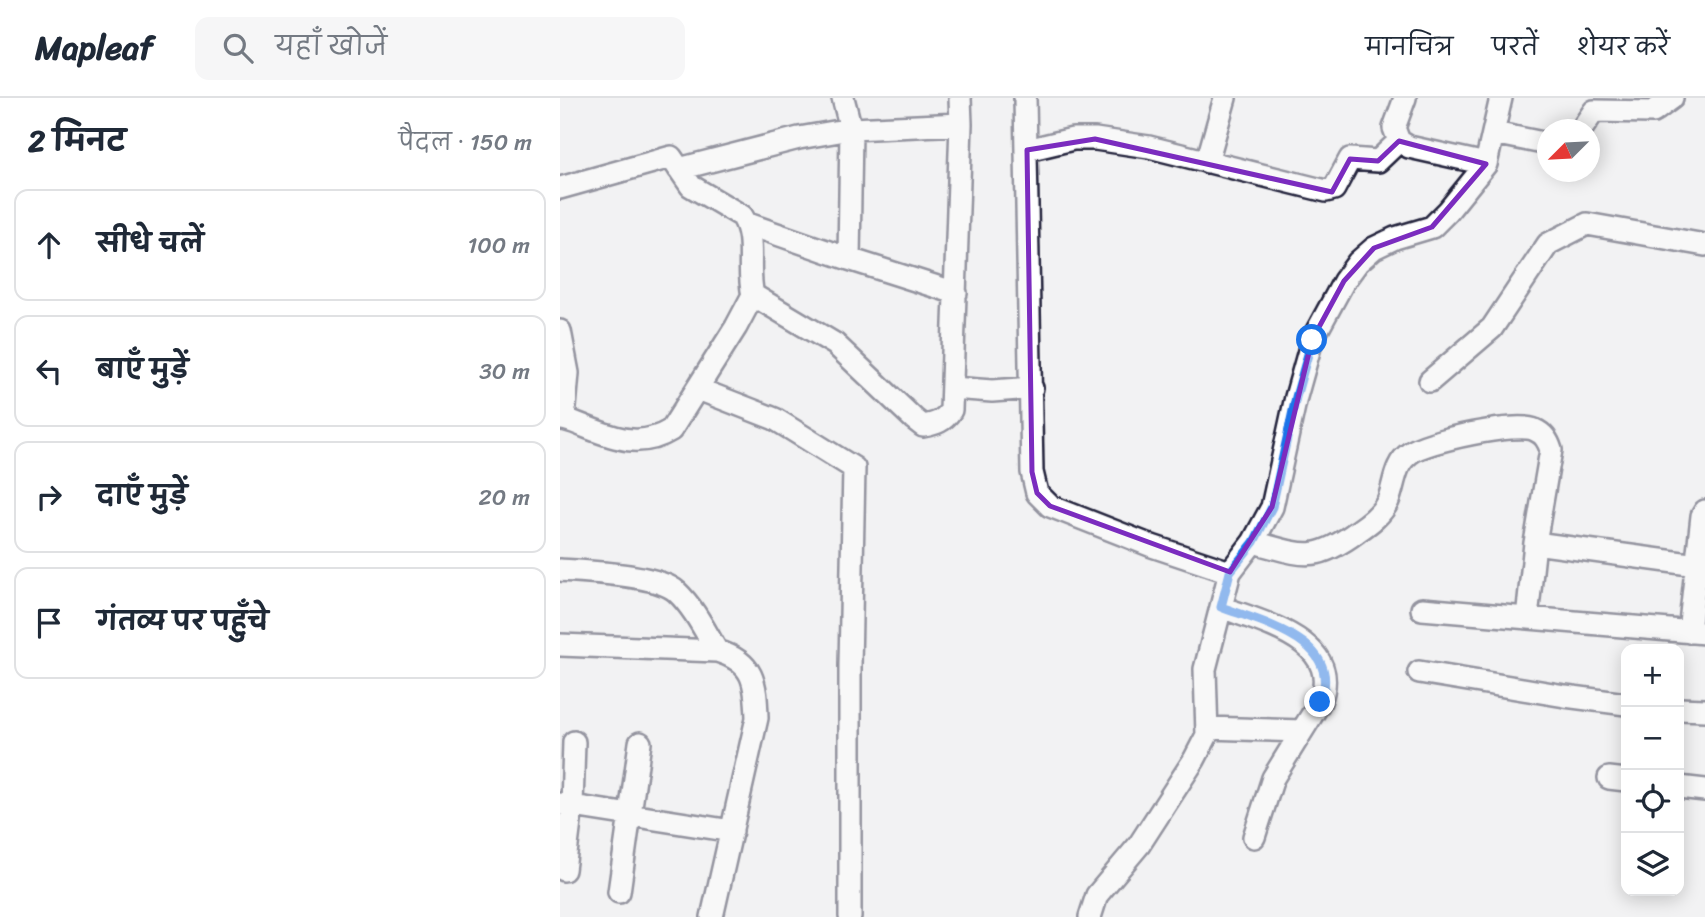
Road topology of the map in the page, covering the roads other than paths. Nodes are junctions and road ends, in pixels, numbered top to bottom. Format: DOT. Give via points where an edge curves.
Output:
graph roads {
  1 [pos="843,98"];
  2 [pos="960,98"];
  3 [pos="1025,98"];
  4 [pos="1225,98"];
  5 [pos="1405,98"];
  6 [pos="1501,98"];
  7 [pos="1672,98"];
  8 [pos="1589,119"];
  9 [pos="961,124"];
  10 [pos="851,129"];
  11 [pos="1494,133"];
  12 [pos="1399,141"];
  13 [pos="1537,142"];
  14 [pos="1027,150"];
  15 [pos="1207,162"];
  16 [pos="1486,164"];
  17 [pos="679,169"];
  18 [pos="560,188"];
  19 [pos="747,224"];
  20 [pos="1705,245"];
  21 [pos="849,259"];
  22 [pos="956,293"];
  23 [pos="753,295"];
  24 [pos="560,331"];
  25 [pos="1430,381"];
  26 [pos="698,388"];
  27 [pos="952,388"];
  28 [pos="1032,388"];
  29 [pos="562,419"];
  30 [pos="1705,512"];
  31 [pos="1254,542"];
  32 [pos="1535,543"];
  33 [pos="1697,565"];
  34 [pos="560,569"];
  35 [pos="1230,572"];
  36 [pos="1221,607"];
  37 [pos="1422,609"];
  38 [pos="1527,618"];
  39 [pos="1697,633"];
  40 [pos="560,645"];
  41 [pos="717,651"];
  42 [pos="1419,672"];
  43 [pos="1621,703"];
  44 [pos="1684,709"];
  45 [pos="1705,710"];
  46 [pos="1208,728"];
  47 [pos="1302,731"];
  48 [pos="575,742"];
  49 [pos="640,743"];
  50 [pos="1684,788"];
  51 [pos="1705,790"];
  52 [pos="566,805"];
  53 [pos="631,815"];
  54 [pos="732,831"];
  55 [pos="1254,837"];
  56 [pos="564,870"];
  57 [pos="620,892"];
  58 [pos="712,917"];
  59 [pos="850,917"];
  60 [pos="1090,917"];
  1 -- 10 [label="street"];
  2 -- 9 [label="street"];
  3 -- 14 [label="street"];
  4 -- 15 [label="street"];
  5 -- 12 [label="street" via="1394,128"];
  6 -- 11 [label="street"];
  7 -- 8 [label="street" via="1653,112 1594,111"];
  9 -- 10 [label="street"];
  9 -- 22 [label="street"];
  10 -- 17 [label="street"];
  10 -- 21 [label="street"];
  11 -- 13 [label="street"];
  11 -- 16 [label="street"];
  12 -- 15 [label="street" via="1378,161 1350,159 1330,191"];
  12 -- 16 [label="street"];
  14 -- 15 [label="street" via="1073,139 1095,139"];
  14 -- 28 [label="street"];
  16 -- 31 [label="street" via="1432,227 1374,248 1344,281 1312,340 1272,507"];
  17 -- 18 [label="street" via="671,157"];
  17 -- 19 [label="street" via="691,186 743,216"];
  19 -- 21 [label="street"];
  19 -- 23 [label="street"];
  20 -- 25 [label="street" via="1587,224 1548,244 1492,328"];
  21 -- 22 [label="street"];
  22 -- 27 [label="street"];
  23 -- 26 [label="street"];
  23 -- 27 [label="street" via="835,344 923,426 945,418 951,410"];
  24 -- 29 [label="street" via="568,373"];
  26 -- 29 [label="street" via="671,430 643,442 615,438"];
  26 -- 59 [label="street" via="775,419 854,468"];
  27 -- 28 [label="street"];
  28 -- 35 [label="street" via="1033,483 1049,506"];
  30 -- 33 [label="street"];
  31 -- 32 [label="street" via="1303,555 1338,547 1374,520 1388,502 1400,462 1409,453 1425,445 1515,426 1547,438 1551,450"];
  31 -- 35 [label="street"];
  32 -- 33 [label="street"];
  32 -- 38 [label="street"];
  33 -- 39 [label="street"];
  34 -- 41 [label="street" via="627,576 675,590"];
  35 -- 36 [label="street"];
  36 -- 46 [label="street" via="1205,669"];
  36 -- 47 [label="street" via="1283,630 1319,659 1326,673 1326,689"];
  37 -- 38 [label="street"];
  38 -- 39 [label="street"];
  40 -- 41 [label="street"];
  41 -- 54 [label="street" via="735,657 749,670 756,691 757,718"];
  42 -- 43 [label="street"];
  44 -- 45 [label="street"];
  46 -- 47 [label="street"];
  46 -- 60 [label="street" via="1194,760 1139,845 1097,895"];
  47 -- 55 [label="street" via="1273,778"];
  48 -- 52 [label="street"];
  49 -- 53 [label="street"];
  50 -- 51 [label="street"];
  52 -- 53 [label="street"];
  52 -- 56 [label="street"];
  53 -- 54 [label="street"];
  53 -- 57 [label="street"];
  54 -- 58 [label="street"];
}
